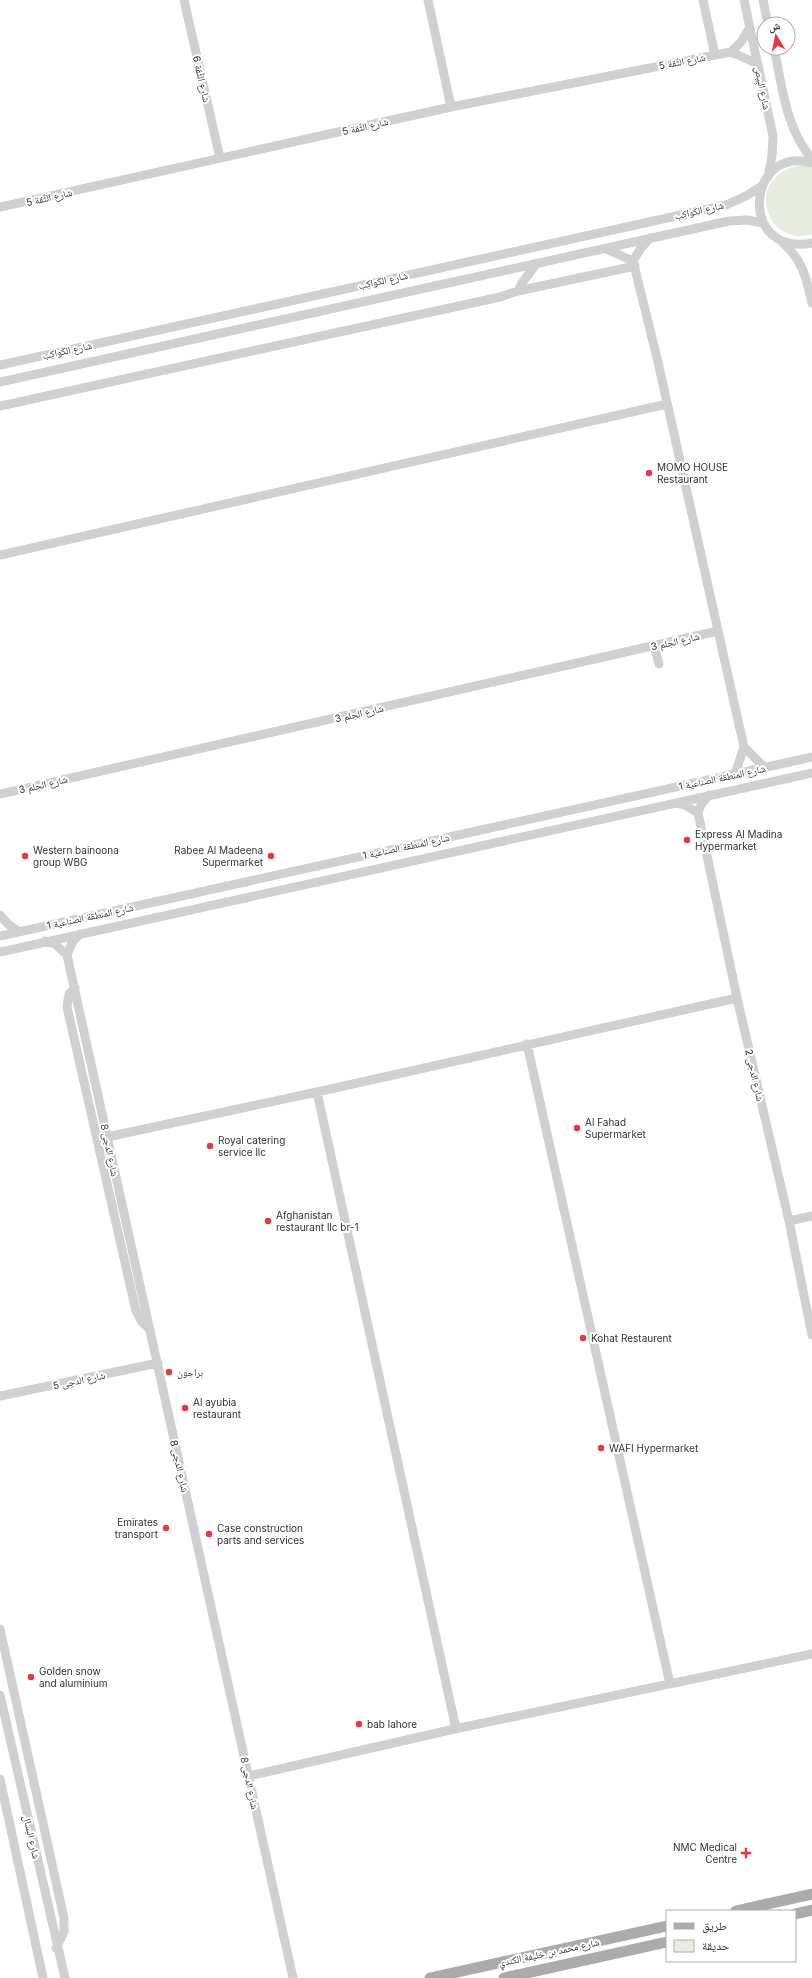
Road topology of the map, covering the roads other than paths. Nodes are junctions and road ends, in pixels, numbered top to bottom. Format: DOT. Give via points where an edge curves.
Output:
graph roads {
  1 [pos="184,0"];
  2 [pos="428,0"];
  3 [pos="703,0"];
  4 [pos="744,0"];
  5 [pos="763,0"];
  6 [pos="766,16"];
  7 [pos="750,27"];
  8 [pos="731,52"];
  9 [pos="715,55"];
  10 [pos="776,56"];
  11 [pos="758,64"];
  12 [pos="451,107"];
  13 [pos="220,158"];
  14 [pos="812,159"];
  15 [pos="812,163"];
  16 [pos="768,177"];
  17 [pos="762,186"];
  18 [pos="0,208"];
  19 [pos="763,223"];
  20 [pos="650,238"];
  21 [pos="778,239"];
  22 [pos="812,243"];
  23 [pos="606,249"];
  24 [pos="537,263"];
  25 [pos="634,264"];
  26 [pos="518,291"];
  27 [pos="812,303"];
  28 [pos="0,365"];
  29 [pos="0,382"];
  30 [pos="0,399"];
  31 [pos="15,402"];
  32 [pos="667,404"];
  33 [pos="0,406"];
  34 [pos="0,555"];
  35 [pos="718,631"];
  36 [pos="654,646"];
  37 [pos="659,664"];
  38 [pos="744,747"];
  39 [pos="812,757"];
  40 [pos="764,767"];
  41 [pos="812,773"];
  42 [pos="735,774"];
  43 [pos="0,794"];
  44 [pos="709,795"];
  45 [pos="674,803"];
  46 [pos="698,814"];
  47 [pos="0,915"];
  48 [pos="20,932"];
  49 [pos="80,934"];
  50 [pos="0,936"];
  51 [pos="46,941"];
  52 [pos="0,952"];
  53 [pos="67,954"];
  54 [pos="74,988"];
  55 [pos="737,998"];
  56 [pos="527,1044"];
  57 [pos="316,1092"];
  58 [pos="107,1137"];
  59 [pos="812,1216"];
  60 [pos="789,1221"];
  61 [pos="150,1329"];
  62 [pos="812,1335"];
  63 [pos="158,1363"];
  64 [pos="0,1396"];
  65 [pos="0,1629"];
  66 [pos="812,1654"];
  67 [pos="670,1684"];
  68 [pos="0,1695"];
  69 [pos="456,1729"];
  70 [pos="249,1776"];
  71 [pos="0,1779"];
  72 [pos="812,1894"];
  73 [pos="740,1910"];
  74 [pos="812,1910"];
  75 [pos="796,1914"];
  76 [pos="666,1926"];
  77 [pos="666,1942"];
  78 [pos="56,1948"];
  79 [pos="43,1978"];
  80 [pos="65,1978"];
  81 [pos="293,1978"];
  82 [pos="430,1978"];
  83 [pos="504,1978"];
  1 -- 13 [label="street, شارع الثِّقة 6"];
  2 -- 12 [label="street"];
  3 -- 9 [label="street"];
  4 -- 7 [label="street, شارع البِيص"];
  5 -- 6 [label="street"];
  7 -- 8 [label="street"];
  7 -- 11 [label="street, شارع البِيص"];
  8 -- 9 [label="street, شارع الثِّقة 5"];
  8 -- 11 [label="street"];
  9 -- 12 [label="street, شارع الثِّقة 5"];
  10 -- 14 [label="street, شارع البِيص" via="791,124"];
  11 -- 16 [label="street, شارع البِيص" via="773,136"];
  12 -- 13 [label="street, شارع الثِّقة 5"];
  13 -- 18 [label="street, شارع الثِّقة 5"];
  15 -- 16 [label="street" via="785,164"];
  16 -- 17 [label="street"];
  17 -- 19 [label="street" via="758,205"];
  17 -- 28 [label="street, شارع الكَواكِب" via="726,205"];
  19 -- 20 [label="street, شارع الكَواكِب" via="747,220 729,221"];
  19 -- 21 [label="street"];
  20 -- 23 [label="street, شارع الكَواكِب"];
  20 -- 25 [label="street"];
  21 -- 22 [label="street" via="802,245"];
  21 -- 27 [label="street" via="789,248 805,271"];
  23 -- 24 [label="street, شارع الكَواكِب"];
  23 -- 25 [label="street"];
  24 -- 26 [label="street"];
  24 -- 29 [label="street, شارع الكَواكِب"];
  25 -- 26 [label="street"];
  25 -- 32 [label="street"];
  26 -- 31 [label="street"];
  30 -- 31 [label="street"];
  31 -- 33 [label="street"];
  32 -- 34 [label="street"];
  32 -- 35 [label="street"];
  35 -- 36 [label="street, شارع الحِلم 3"];
  35 -- 38 [label="street"];
  36 -- 37 [label="street"];
  36 -- 43 [label="street, شارع الحِلم 3"];
  38 -- 40 [label="street"];
  38 -- 42 [label="street"];
  39 -- 40 [label="street, شارع المنطقة الصناعية 1"];
  40 -- 42 [label="street, شارع المنطقة الصناعية 1"];
  41 -- 44 [label="street, شارع المنطقة الصناعية 1"];
  42 -- 48 [label="street, شارع المنطقة الصناعية 1"];
  44 -- 45 [label="street, شارع المنطقة الصناعية 1"];
  44 -- 46 [label="street"];
  45 -- 46 [label="street" via="685,805"];
  45 -- 49 [label="street, شارع المنطقة الصناعية 1"];
  46 -- 55 [label="street, شارع الدجى 2"];
  47 -- 48 [label="street"];
  48 -- 50 [label="street, شارع المنطقة الصناعية 1"];
  49 -- 51 [label="street, شارع المنطقة الصناعية 1"];
  49 -- 53 [label="street" via="73,941"];
  51 -- 52 [label="street, شارع المنطقة الصناعية 1"];
  51 -- 53 [label="street" via="55,944"];
  53 -- 54 [label="street, شارع الدجى 8"];
  54 -- 58 [label="street, شارع الدجى 8"];
  54 -- 61 [label="street" via="68,994 67,1007 136,1311 142,1322"];
  55 -- 56 [label="street"];
  55 -- 60 [label="street, شارع الدجى 2"];
  56 -- 57 [label="street"];
  56 -- 67 [label="street"];
  57 -- 58 [label="street"];
  57 -- 69 [label="street"];
  58 -- 61 [label="street, شارع الدجى 8"];
  59 -- 60 [label="street"];
  60 -- 62 [label="street, شارع الدجى 2"];
  61 -- 63 [label="street, شارع الدجى 8"];
  63 -- 64 [label="street, شارع الدجى 5"];
  63 -- 70 [label="street, شارع الدجى 8"];
  65 -- 78 [label="street" via="64,1918 64,1932"];
  66 -- 67 [label="street"];
  67 -- 69 [label="street"];
  68 -- 78 [label="street, شارع البسال"];
  69 -- 70 [label="street"];
  70 -- 81 [label="street, شارع الدجى 8"];
  71 -- 79 [label="street, شارع البسال"];
  72 -- 73 [label="main road"];
  74 -- 75 [label="main road"];
  76 -- 82 [label="main road, شارع محمد بن خليفة الكندي"];
  77 -- 83 [label="main road, شارع محمد بن خليفة الكندي"];
  78 -- 80 [label="street, شارع البسال"];
}
